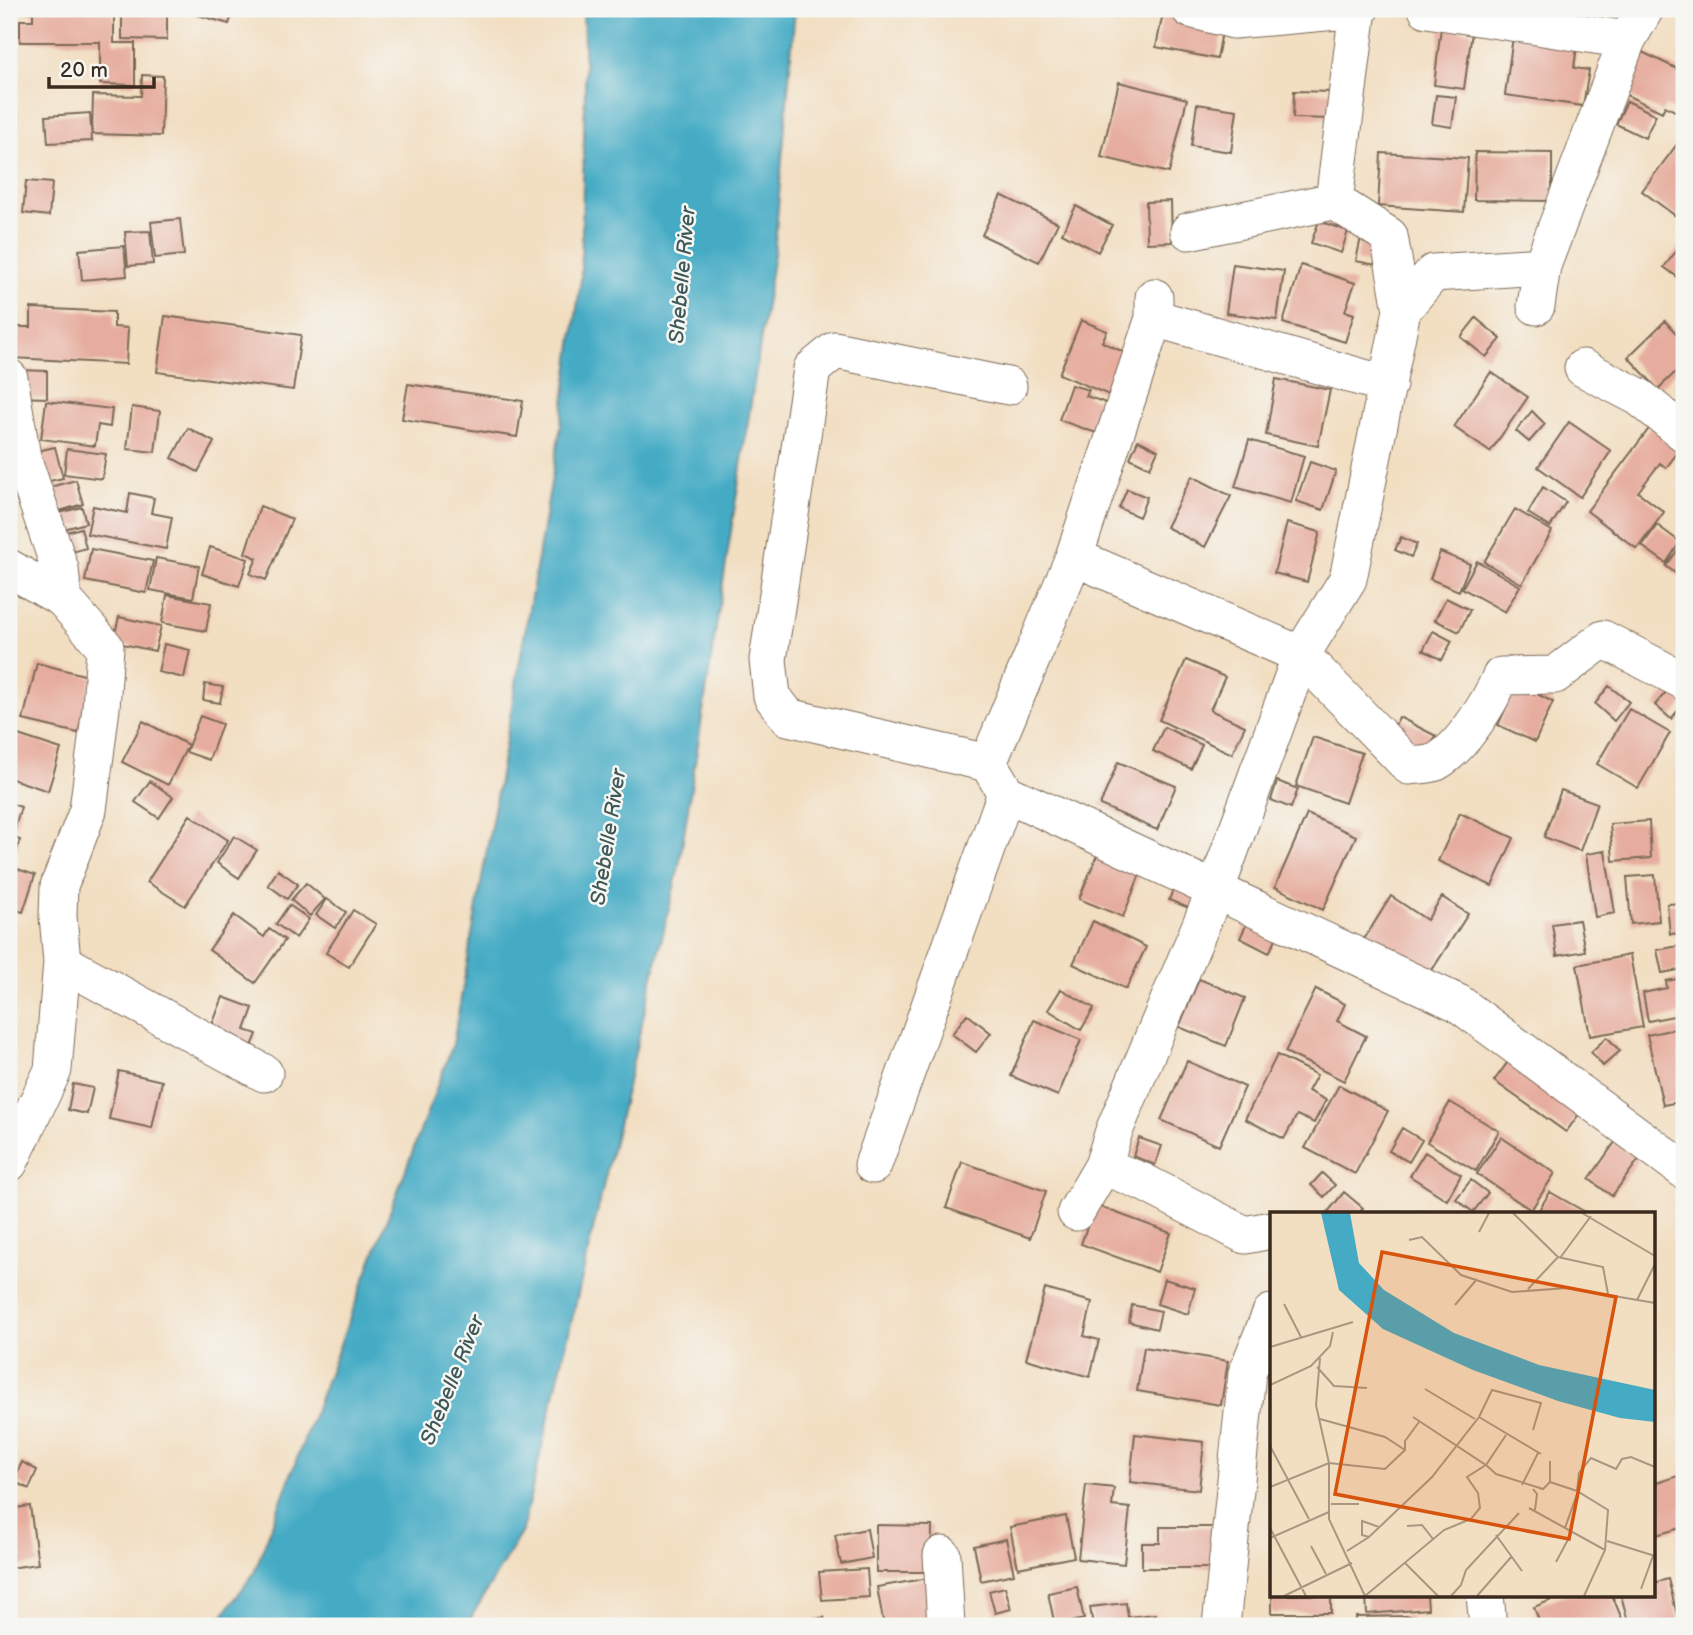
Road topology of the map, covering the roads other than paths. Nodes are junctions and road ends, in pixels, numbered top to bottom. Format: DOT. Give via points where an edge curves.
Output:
graph roads {
  1 [pos="1190,9"];
  2 [pos="1359,9"];
  3 [pos="1427,9"];
  4 [pos="1645,9"];
  5 [pos="1628,40"];
  6 [pos="1334,201"];
  7 [pos="1189,231"];
  8 [pos="1542,267"];
  9 [pos="1536,306"];
  10 [pos="1402,310"];
  11 [pos="1583,368"];
  12 [pos="9,378"];
  13 [pos="1388,385"];
  14 [pos="1009,386"];
  15 [pos="1684,433"];
  16 [pos="1074,557"];
  17 [pos="9,568"];
  18 [pos="63,599"];
  19 [pos="1301,654"];
  20 [pos="1684,681"];
  21 [pos="997,778"];
  22 [pos="1216,889"];
  23 [pos="62,962"];
  24 [pos="264,1073"];
  25 [pos="9,1163"];
  26 [pos="873,1165"];
  27 [pos="1103,1166"];
  28 [pos="1684,1170"];
  29 [pos="1076,1212"];
  30 [pos="1270,1230"];
  31 [pos="1270,1316"];
  32 [pos="942,1555"];
  33 [pos="1485,1596"];
  34 [pos="946,1626"];
  35 [pos="1221,1626"];
  36 [pos="1488,1626"];
  1 -- 2 [label="street" via="1234,20"];
  2 -- 6 [label="street"];
  3 -- 5 [label="street"];
  4 -- 5 [label="street"];
  5 -- 8 [label="street"];
  6 -- 7 [label="street"];
  6 -- 10 [label="street" via="1389,236"];
  8 -- 9 [label="street"];
  8 -- 10 [label="street" via="1433,273"];
  10 -- 13 [label="street"];
  11 -- 15 [label="street" via="1639,397"];
  12 -- 18 [label="street" via="22,457 60,569"];
  13 -- 16 [label="street" via="1154,307"];
  13 -- 19 [label="street" via="1348,579"];
  14 -- 21 [label="street" via="835,350 812,369 768,660 772,696 788,717"];
  16 -- 19 [label="street"];
  16 -- 21 [label="street"];
  17 -- 18 [label="street"];
  18 -- 23 [label="street" via="105,648 88,810 59,886"];
  19 -- 20 [label="street" via="1409,766 1434,763 1452,751 1493,696 1502,676 1555,675 1603,639"];
  19 -- 22 [label="street"];
  21 -- 22 [label="street"];
  21 -- 26 [label="street"];
  22 -- 27 [label="street"];
  22 -- 28 [label="street" via="1458,1003"];
  23 -- 24 [label="street"];
  23 -- 25 [label="street" via="53,1070"];
  27 -- 29 [label="street"];
  27 -- 30 [label="street" via="1245,1235"];
  31 -- 35 [label="street" via="1247,1373"];
  32 -- 34 [label="street"];
  33 -- 36 [label="street"];
}
